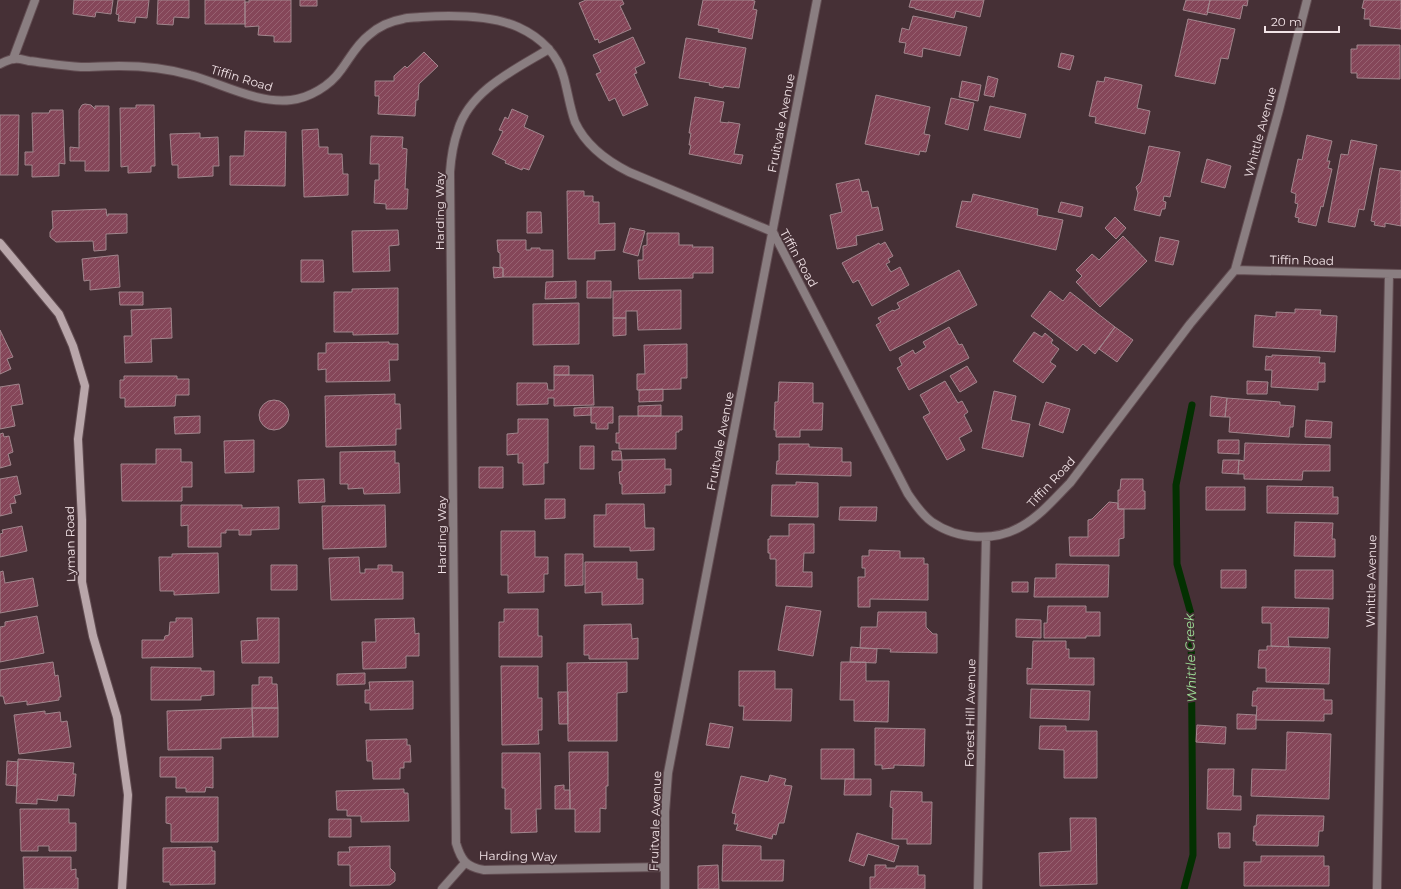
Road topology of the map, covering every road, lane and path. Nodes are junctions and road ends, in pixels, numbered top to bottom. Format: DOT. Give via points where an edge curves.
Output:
graph roads {
  1 [pos="35,0"];
  2 [pos="817,0"];
  3 [pos="1307,0"];
  4 [pos="549,49"];
  5 [pos="13,59"];
  6 [pos="0,64"];
  7 [pos="773,232"];
  8 [pos="0,243"];
  9 [pos="1235,270"];
  10 [pos="1389,274"];
  11 [pos="1401,274"];
  12 [pos="986,537"];
  13 [pos="465,863"];
  14 [pos="665,867"];
  15 [pos="122,889"];
  16 [pos="442,889"];
  17 [pos="665,889"];
  18 [pos="978,889"];
  19 [pos="1377,889"];
  1 -- 5 [label="street"];
  2 -- 7 [label="street, Fruitvale Avenue"];
  3 -- 9 [label="street, Whittle Avenue"];
  4 -- 5 [label="street, Tiffin Road" via="534,36 517,27 492,20 460,17 402,18 384,25 369,35 326,86 310,95 292,100 272,101 168,69 145,66 81,67"];
  4 -- 7 [label="street, Tiffin Road" via="558,61 564,76 575,122 584,137 611,163"];
  4 -- 13 [label="street, Harding Way" via="499,80 482,94 468,110 458,129 452,151 450,172 456,843"];
  5 -- 6 [label="street, Tiffin Road"];
  7 -- 12 [label="street, Tiffin Road" via="918,509 931,522 949,531 967,536"];
  7 -- 14 [label="street, Fruitvale Avenue" via="668,773"];
  8 -- 15 [label="street, Lyman Road" via="59,314 73,346 85,386 78,439 82,582 93,636 118,717 128,795"];
  9 -- 10 [label="street, Tiffin Road"];
  9 -- 12 [label="street, Tiffin Road" via="1190,324 1070,483 1038,515 1021,526"];
  10 -- 11 [label="street, Tiffin Road"];
  10 -- 19 [label="street, Whittle Avenue"];
  12 -- 18 [label="street, Forest Hill Avenue"];
  13 -- 14 [label="street, Harding Way" via="484,870"];
  13 -- 16 [label="street"];
  14 -- 17 [label="street, Fruitvale Avenue"];
}
